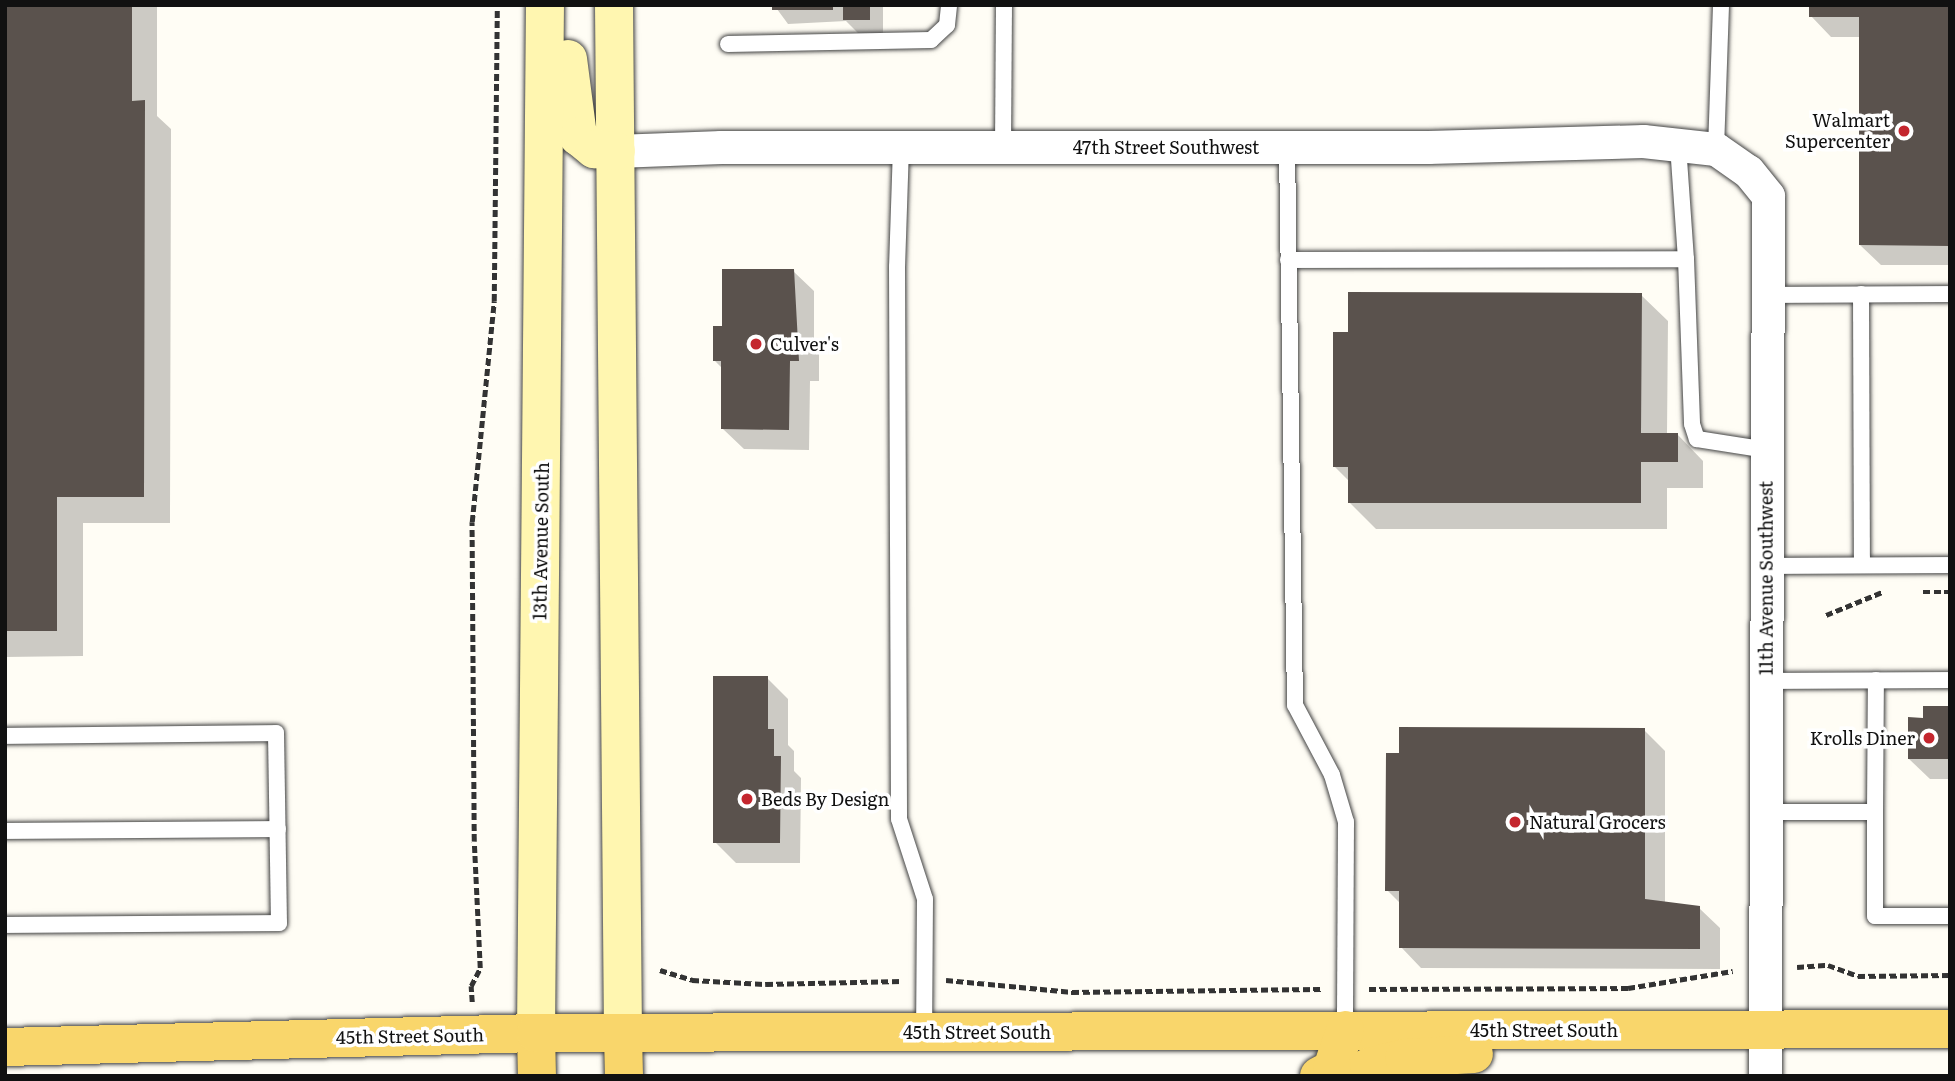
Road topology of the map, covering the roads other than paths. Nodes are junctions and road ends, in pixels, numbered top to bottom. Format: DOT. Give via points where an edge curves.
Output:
graph roads {
  1 [pos="545,5"];
  2 [pos="568,5"];
  3 [pos="614,5"];
  4 [pos="949,5"];
  5 [pos="1004,5"];
  6 [pos="1721,5"];
  7 [pos="728,44"];
  8 [pos="1678,145"];
  9 [pos="901,147"];
  10 [pos="1003,147"];
  11 [pos="1287,147"];
  12 [pos="1716,149"];
  13 [pos="615,151"];
  14 [pos="1686,259"];
  15 [pos="1288,260"];
  16 [pos="1950,293"];
  17 [pos="1861,294"];
  18 [pos="1768,295"];
  19 [pos="1767,450"];
  20 [pos="1862,565"];
  21 [pos="1950,565"];
  22 [pos="1766,566"];
  23 [pos="1876,680"];
  24 [pos="1950,680"];
  25 [pos="1766,681"];
  26 [pos="5,736"];
  27 [pos="1766,812"];
  28 [pos="1875,812"];
  29 [pos="278,829"];
  30 [pos="5,831"];
  31 [pos="1950,916"];
  32 [pos="5,925"];
  33 [pos="1345,1030"];
  34 [pos="1590,1030"];
  35 [pos="1766,1030"];
  36 [pos="1950,1030"];
  37 [pos="924,1032"];
  38 [pos="536,1033"];
  39 [pos="623,1035"];
  40 [pos="142,1043"];
  41 [pos="5,1047"];
  42 [pos="5,1066"];
  43 [pos="537,1076"];
  44 [pos="624,1076"];
  45 [pos="1319,1076"];
  46 [pos="1360,1076"];
  47 [pos="1765,1076"];
  1 -- 38 [label="main road, 13th Avenue South"];
  2 -- 13 [label="main road" via="570,102 578,136 594,149"];
  3 -- 13 [label="main road"];
  4 -- 7 [label="lane" via="947,25 931,40"];
  5 -- 10 [label="lane"];
  6 -- 12 [label="lane"];
  8 -- 11 [label="street, 47th Street Southwest" via="1643,141"];
  8 -- 12 [label="street, 47th Street Southwest"];
  8 -- 14 [label="lane"];
  9 -- 10 [label="street, 47th Street Southwest"];
  9 -- 13 [label="street, 47th Street Southwest"];
  9 -- 37 [label="lane" via="897,267 899,819 925,899"];
  10 -- 11 [label="street, 47th Street Southwest"];
  11 -- 15 [label="lane"];
  12 -- 18 [label="street, 11th Avenue Southwest" via="1748,170 1768,196"];
  13 -- 39 [label="main road"];
  14 -- 15 [label="lane"];
  14 -- 19 [label="lane" via="1692,424 1697,439"];
  15 -- 33 [label="lane" via="1295,705 1332,775 1346,822"];
  16 -- 17 [label="lane"];
  17 -- 18 [label="lane"];
  17 -- 20 [label="lane"];
  18 -- 19 [label="street, 11th Avenue Southwest"];
  19 -- 22 [label="street, 11th Avenue Southwest"];
  20 -- 21 [label="lane"];
  20 -- 22 [label="lane"];
  22 -- 25 [label="street, 11th Avenue Southwest"];
  23 -- 24 [label="lane"];
  23 -- 25 [label="lane"];
  23 -- 28 [label="lane"];
  25 -- 27 [label="street, 11th Avenue Southwest"];
  26 -- 29 [label="lane" via="276,733"];
  27 -- 28 [label="lane"];
  27 -- 35 [label="street, 11th Avenue Southwest"];
  28 -- 31 [label="lane" via="1875,916"];
  29 -- 30 [label="lane"];
  29 -- 32 [label="lane" via="279,923"];
  33 -- 34 [label="main road, 45th Street South"];
  33 -- 37 [label="main road, 45th Street South"];
  33 -- 45 [label="main road" via="1332,1069"];
  34 -- 35 [label="main road, 45th Street South"];
  34 -- 46 [label="main road" via="1549,1050 1404,1058 1369,1067"];
  35 -- 36 [label="main road, 45th Street South"];
  35 -- 47 [label="street, 11th Avenue Southwest"];
  37 -- 39 [label="main road, 45th Street South"];
  38 -- 39 [label="main road, 45th Street South"];
  38 -- 40 [label="main road, 45th Street South"];
  38 -- 43 [label="main road, 13th Avenue South"];
  39 -- 44 [label="main road"];
  40 -- 41 [label="main road, 45th Street South"];
  40 -- 42 [label="main road"];
}
